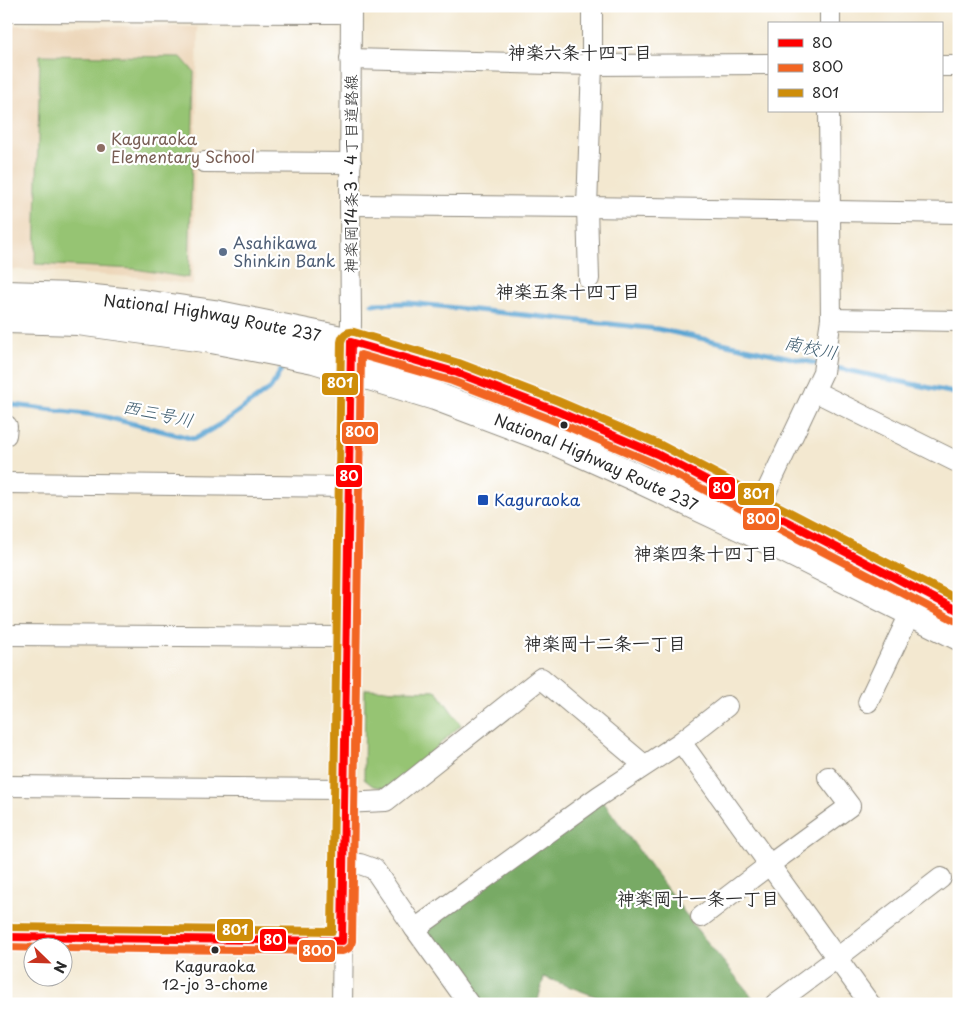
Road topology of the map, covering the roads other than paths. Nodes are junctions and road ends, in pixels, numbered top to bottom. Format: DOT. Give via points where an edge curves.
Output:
graph roads {
  1 [pos="7,6"];
  2 [pos="592,6"];
  3 [pos="830,6"];
  4 [pos="351,9"];
  5 [pos="6,12"];
  6 [pos="830,22"];
  7 [pos="350,59"];
  8 [pos="768,64"];
  9 [pos="592,65"];
  10 [pos="942,66"];
  11 [pos="959,66"];
  12 [pos="829,112"];
  13 [pos="204,162"];
  14 [pos="351,163"];
  15 [pos="350,205"];
  16 [pos="586,207"];
  17 [pos="829,211"];
  18 [pos="959,213"];
  19 [pos="590,280"];
  20 [pos="6,295"];
  21 [pos="6,318"];
  22 [pos="831,318"];
  23 [pos="959,321"];
  24 [pos="351,342"];
  25 [pos="350,370"];
  26 [pos="814,392"];
  27 [pos="7,426"];
  28 [pos="6,435"];
  29 [pos="959,463"];
  30 [pos="6,483"];
  31 [pos="349,487"];
  32 [pos="753,519"];
  33 [pos="916,601"];
  34 [pos="957,626"];
  35 [pos="6,635"];
  36 [pos="346,637"];
  37 [pos="868,702"];
  38 [pos="727,706"];
  39 [pos="681,742"];
  40 [pos="644,765"];
  41 [pos="828,777"];
  42 [pos="6,786"];
  43 [pos="344,796"];
  44 [pos="343,864"];
  45 [pos="769,864"];
  46 [pos="941,878"];
  47 [pos="701,917"];
  48 [pos="415,928"];
  49 [pos="6,937"];
  50 [pos="342,941"];
  51 [pos="837,958"];
  52 [pos="342,1004"];
  53 [pos="469,1004"];
  54 [pos="775,1004"];
  55 [pos="870,1004"];
  1 -- 5 [label="street"];
  2 -- 9 [label="street"];
  3 -- 6 [label="street"];
  4 -- 5 [label="street" via="338,12"];
  4 -- 7 [label="street, 神楽岡14条3・4丁目道路線"];
  7 -- 9 [label="street"];
  7 -- 14 [label="street, 神楽岡14条3・4丁目道路線"];
  8 -- 9 [label="street"];
  9 -- 16 [label="street"];
  10 -- 11 [label="street"];
  12 -- 17 [label="street"];
  13 -- 14 [label="street"];
  14 -- 15 [label="street, 神楽岡14条3・4丁目道路線"];
  15 -- 16 [label="street"];
  15 -- 24 [label="street, 神楽岡14条3・4丁目道路線"];
  16 -- 17 [label="street"];
  16 -- 19 [label="street"];
  17 -- 18 [label="street"];
  17 -- 22 [label="street"];
  20 -- 24 [label="highway, National Highway Route 237" via="143,304 214,314"];
  21 -- 25 [label="highway, National Highway Route 237" via="78,321 212,339 314,359"];
  22 -- 23 [label="street"];
  22 -- 26 [label="street" via="824,364"];
  24 -- 25 [label="street, 神楽岡14条3・4丁目道路線"];
  24 -- 32 [label="highway, National Highway Route 237" via="455,372 657,454"];
  25 -- 31 [label="street, 神楽岡14条3・4丁目道路線"];
  25 -- 32 [label="highway, National Highway Route 237" via="435,396"];
  26 -- 29 [label="street"];
  26 -- 32 [label="street"];
  27 -- 28 [label="street"];
  30 -- 31 [label="street"];
  31 -- 36 [label="street, 神楽岡14条3・4丁目道路線"];
  32 -- 33 [label="highway, National Highway Route 237"];
  33 -- 34 [label="highway, National Highway Route 237"];
  33 -- 37 [label="street"];
  35 -- 36 [label="street"];
  36 -- 43 [label="street, 神楽岡14条3・4丁目道路線"];
  38 -- 39 [label="street"];
  39 -- 40 [label="street"];
  39 -- 45 [label="street"];
  40 -- 43 [label="street" via="541,678 386,801"];
  40 -- 48 [label="street"];
  41 -- 45 [label="street" via="850,806"];
  42 -- 43 [label="street"];
  43 -- 44 [label="street, 神楽岡14条3・4丁目道路線"];
  44 -- 48 [label="street" via="360,864 374,869"];
  44 -- 50 [label="street, 神楽岡14条3・4丁目道路線"];
  45 -- 47 [label="street"];
  45 -- 51 [label="street"];
  46 -- 51 [label="street"];
  48 -- 53 [label="street"];
  49 -- 50 [label="street"];
  50 -- 52 [label="street, 神楽岡14条3・4丁目道路線"];
  51 -- 54 [label="street"];
  51 -- 55 [label="street"];
}
